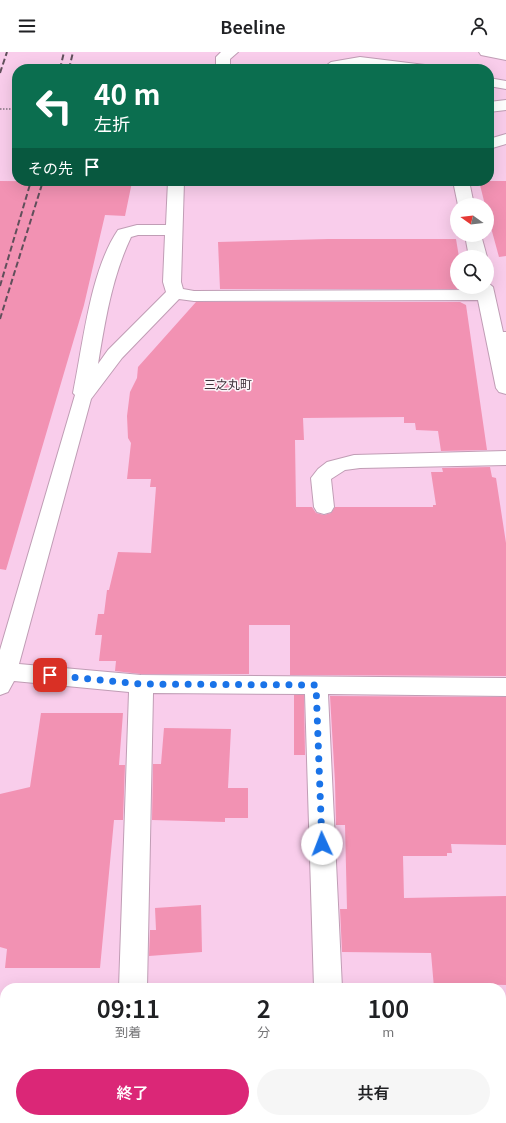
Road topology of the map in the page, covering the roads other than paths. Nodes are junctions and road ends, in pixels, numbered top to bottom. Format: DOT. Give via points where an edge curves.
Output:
graph roads {
  1 [pos="231,52"];
  2 [pos="486,52"];
  3 [pos="506,56"];
  4 [pos="223,64"];
  5 [pos="494,71"];
  6 [pos="506,71"];
  7 [pos="494,83"];
  8 [pos="506,85"];
  9 [pos="506,105"];
  10 [pos="494,106"];
  11 [pos="506,116"];
  12 [pos="494,117"];
  13 [pos="506,139"];
  14 [pos="494,143"];
  15 [pos="176,186"];
  16 [pos="462,186"];
  17 [pos="465,198"];
  18 [pos="174,230"];
  19 [pos="450,292"];
  20 [pos="175,293"];
  21 [pos="486,294"];
  22 [pos="501,338"];
  23 [pos="506,388"];
  24 [pos="82,398"];
  25 [pos="506,458"];
  26 [pos="324,507"];
  27 [pos="2,676"];
  28 [pos="141,684"];
  29 [pos="316,685"];
  30 [pos="506,686"];
  31 [pos="133,983"];
  32 [pos="328,983"];
  1 -- 4 [label="street" via="223,57"];
  2 -- 3 [label="street"];
  5 -- 6 [label="street"];
  7 -- 8 [label="street"];
  9 -- 10 [label="street"];
  11 -- 12 [label="street"];
  13 -- 14 [label="street"];
  15 -- 18 [label="street"];
  16 -- 17 [label="street"];
  18 -- 20 [label="street" via="172,282"];
  18 -- 24 [label="street" via="137,230 124,234 116,248 103,292"];
  19 -- 20 [label="street" via="194,296"];
  20 -- 24 [label="street" via="115,354"];
  21 -- 22 [label="street"];
  22 -- 23 [label="street"];
  24 -- 27 [label="street"];
  25 -- 26 [label="street" via="360,461 339,464 328,469 321,478"];
  27 -- 28 [label="street"];
  28 -- 29 [label="street"];
  28 -- 31 [label="street"];
  29 -- 30 [label="street"];
  29 -- 32 [label="street"];
}
